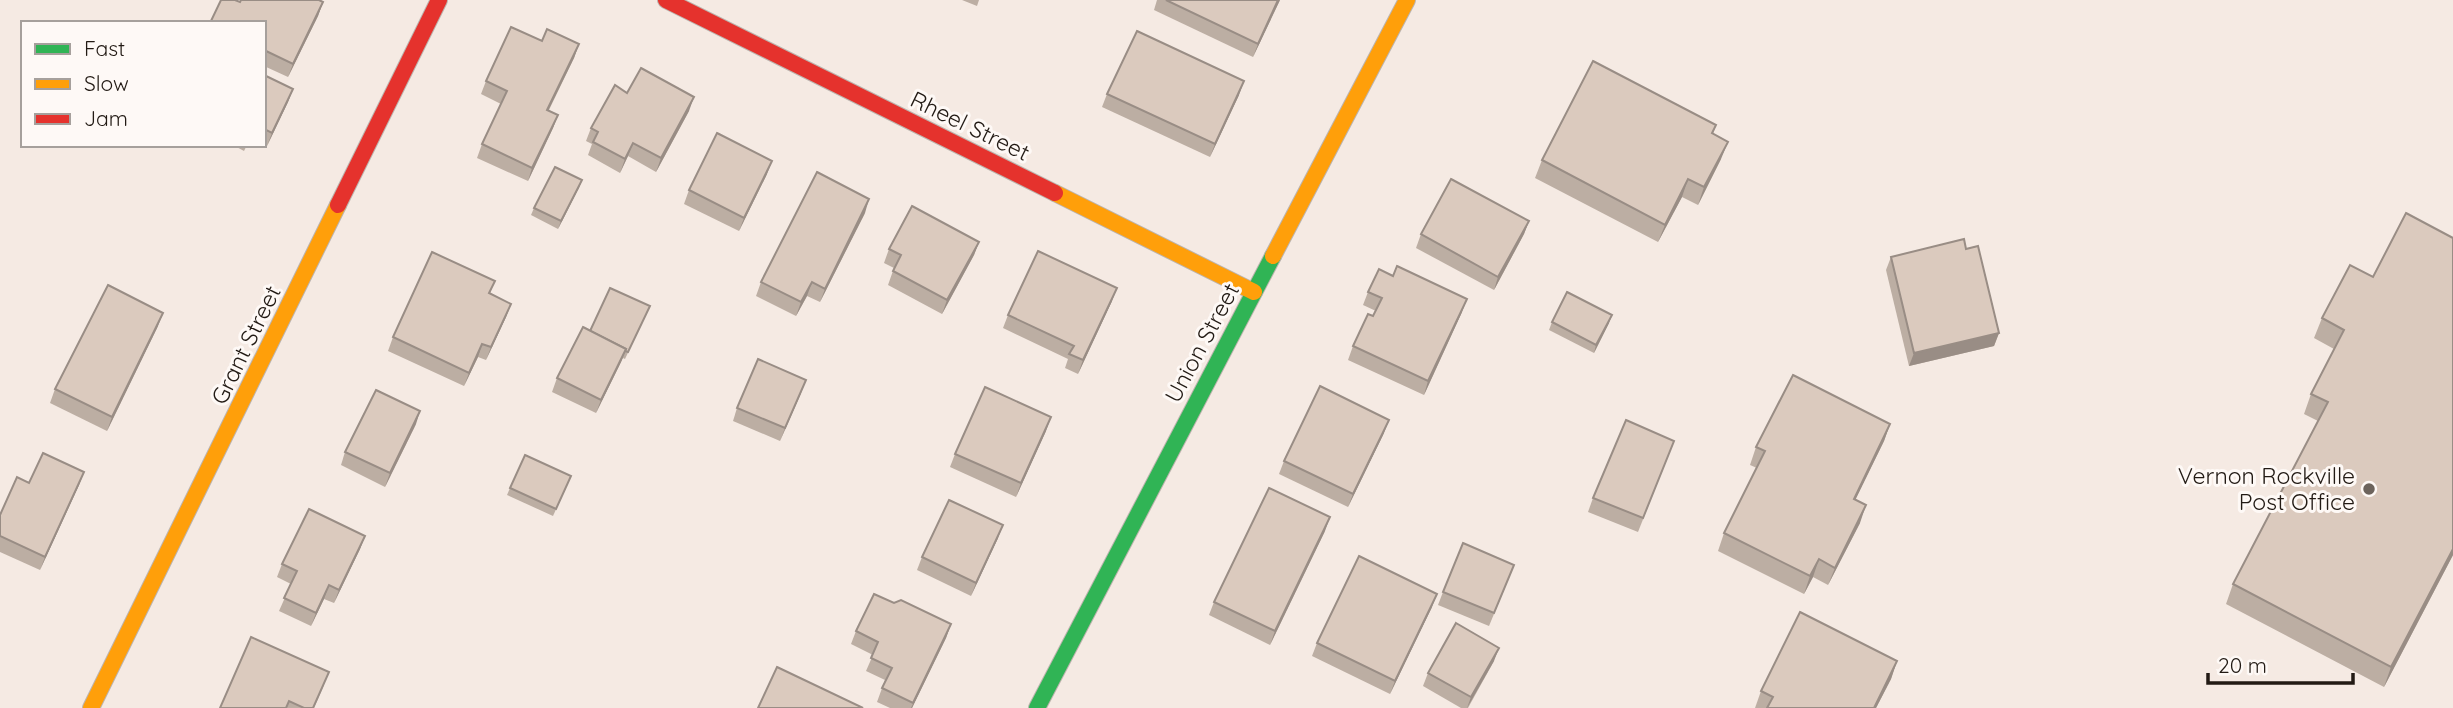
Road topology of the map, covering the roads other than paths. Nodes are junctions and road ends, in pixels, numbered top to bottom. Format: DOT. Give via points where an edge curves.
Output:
graph roads {
  1 [pos="439,0"];
  2 [pos="666,0"];
  3 [pos="1407,0"];
  4 [pos="1254,292"];
  5 [pos="91,708"];
  6 [pos="1037,708"];
  1 -- 5 [label="street, Grant Street"];
  2 -- 4 [label="street, Rheel Street"];
  3 -- 4 [label="street, Union Street"];
  4 -- 6 [label="street, Union Street"];
}
